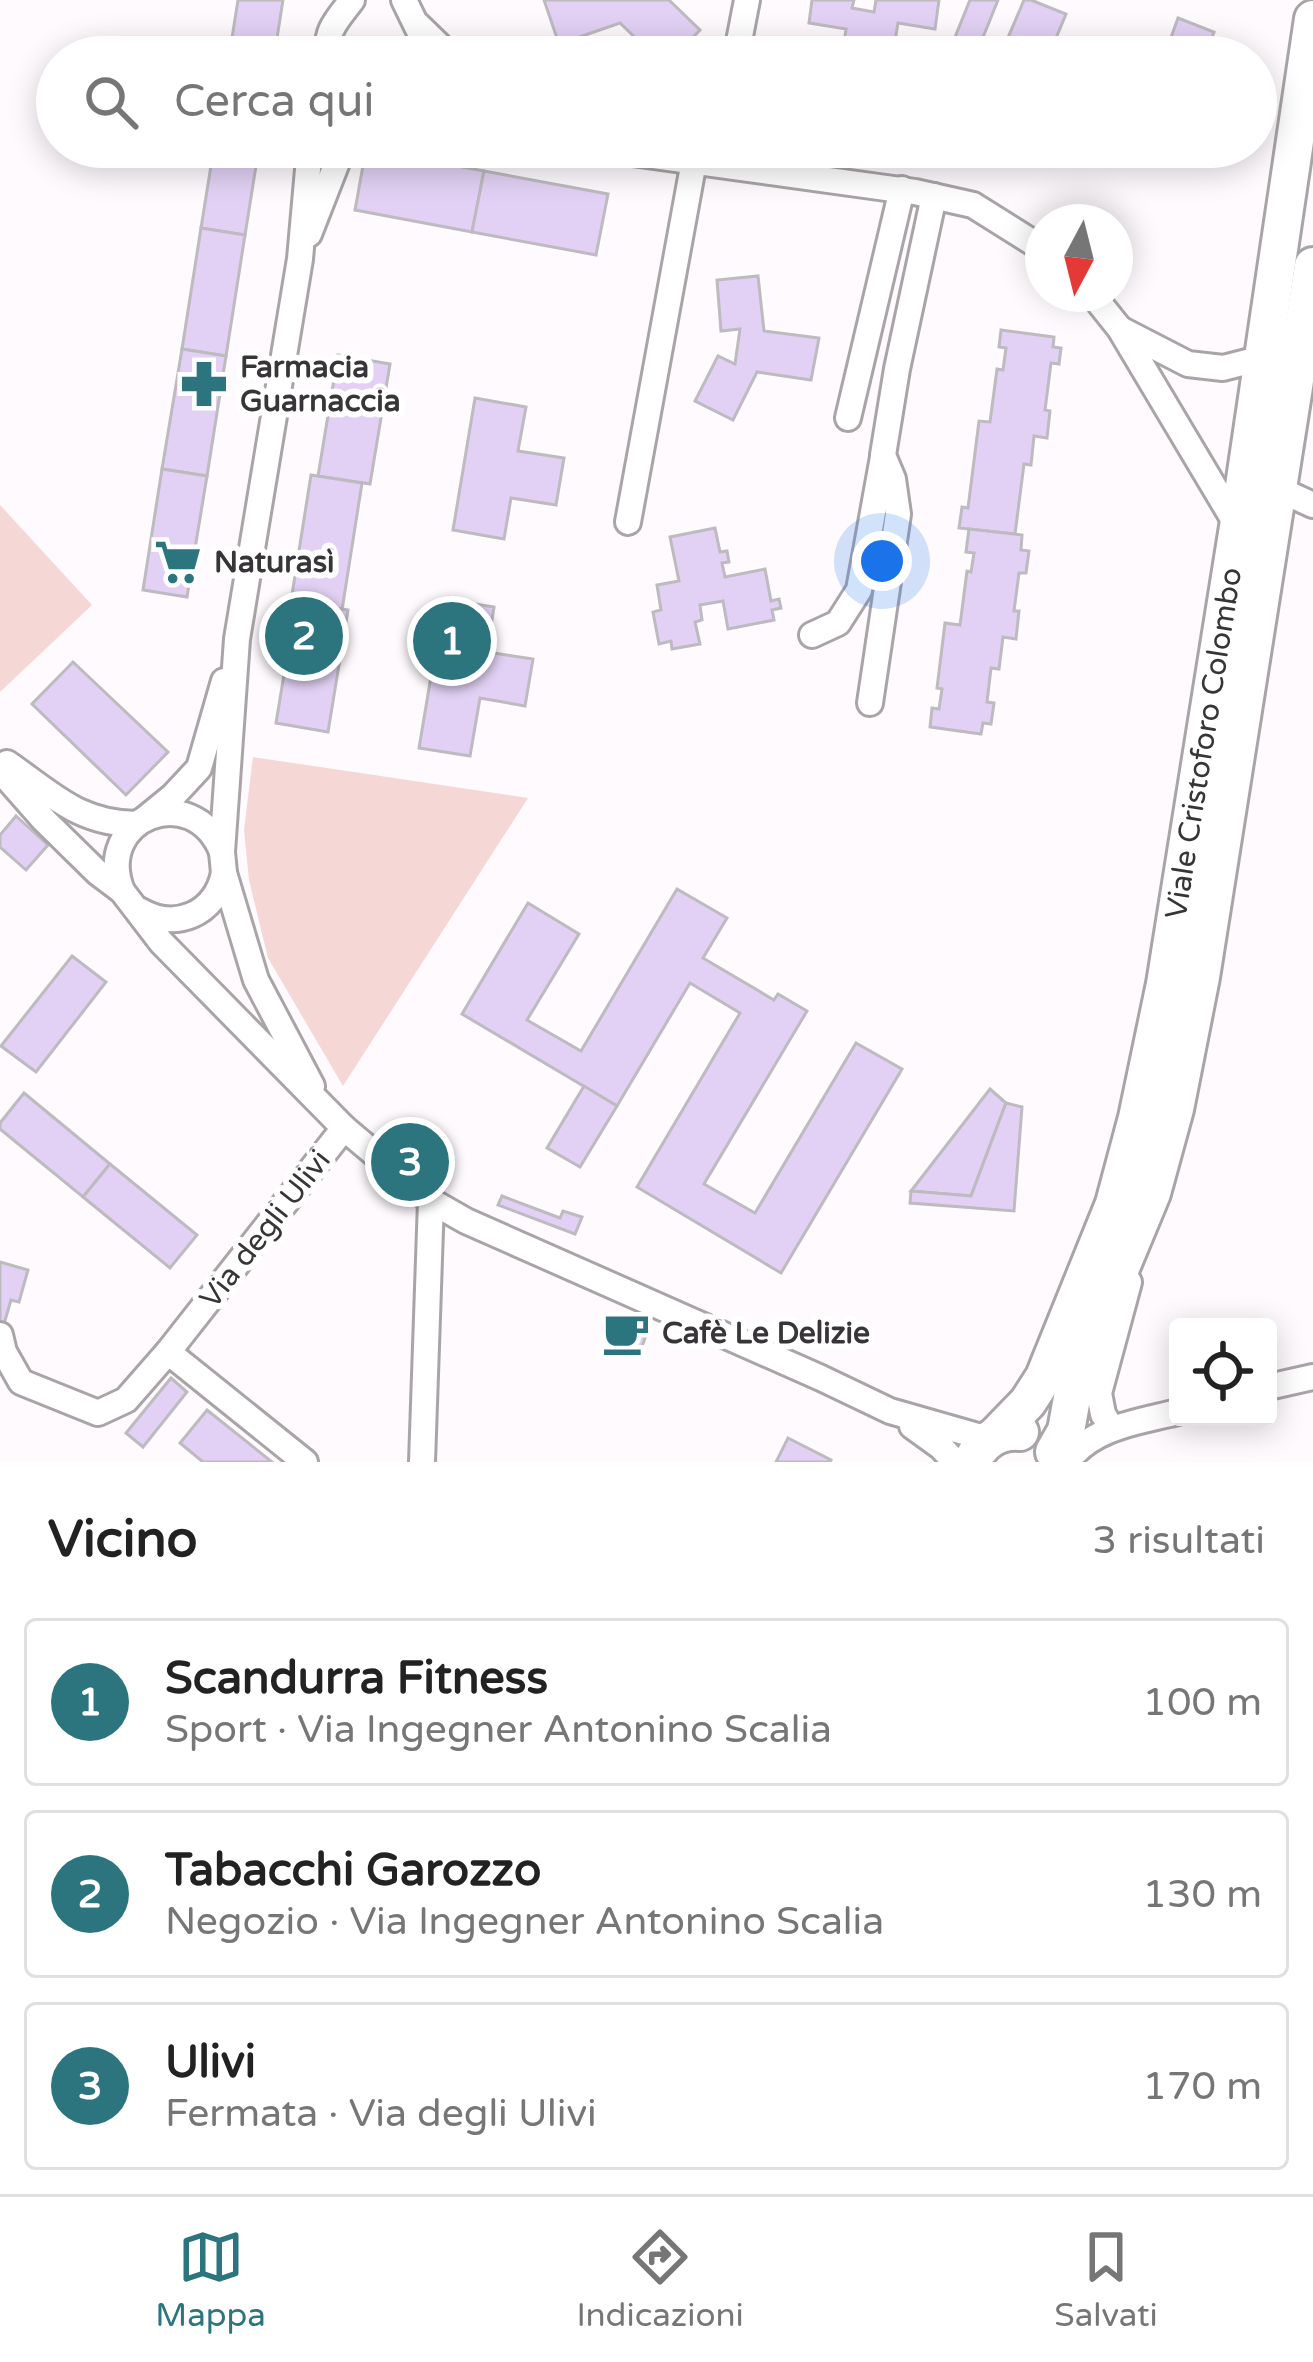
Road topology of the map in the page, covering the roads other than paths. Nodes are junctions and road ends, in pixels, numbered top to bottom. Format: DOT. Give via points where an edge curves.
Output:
graph roads {
  1 [pos="383,0"];
  2 [pos="747,0"];
  3 [pos="355,2"];
  4 [pos="411,13"];
  5 [pos="1313,19"];
  6 [pos="331,36"];
  7 [pos="432,36"];
  8 [pos="740,36"];
  9 [pos="308,168"];
  10 [pos="335,168"];
  11 [pos="708,168"];
  12 [pos="772,168"];
  13 [pos="902,189"];
  14 [pos="934,196"];
  15 [pos="1025,238"];
  16 [pos="300,259"];
  17 [pos="1313,266"];
  18 [pos="1106,312"];
  19 [pos="1120,329"];
  20 [pos="1262,358"];
  21 [pos="848,418"];
  22 [pos="883,454"];
  23 [pos="1278,489"];
  24 [pos="1313,505"];
  25 [pos="628,522"];
  26 [pos="1238,526"];
  27 [pos="812,635"];
  28 [pos="237,639"];
  29 [pos="870,703"];
  30 [pos="0,758"];
  31 [pos="0,770"];
  32 [pos="141,821"];
  33 [pos="223,862"];
  34 [pos="129,899"];
  35 [pos="321,1104"];
  36 [pos="344,1128"];
  37 [pos="1152,1193"];
  38 [pos="431,1201"];
  39 [pos="0,1335"];
  40 [pos="169,1352"];
  41 [pos="1313,1377"];
  42 [pos="1277,1385"];
  43 [pos="890,1411"];
  44 [pos="1169,1414"];
  45 [pos="1108,1430"];
  46 [pos="985,1445"];
  47 [pos="1061,1452"];
  48 [pos="305,1462"];
  49 [pos="422,1462"];
  50 [pos="955,1462"];
  1 -- 4 [label="street"];
  2 -- 8 [label="street"];
  3 -- 6 [label="street" via="337,16"];
  4 -- 7 [label="street"];
  5 -- 20 [label="main road, Viale Cristoforo Colombo"];
  9 -- 16 [label="street"];
  10 -- 16 [label="street"];
  11 -- 25 [label="street"];
  12 -- 13 [label="street"];
  13 -- 14 [label="street"];
  13 -- 21 [label="street"];
  14 -- 15 [label="street" via="973,205"];
  14 -- 22 [label="street"];
  16 -- 28 [label="street"];
  17 -- 23 [label="main road, Viale Cristoforo Colombo"];
  18 -- 19 [label="street"];
  19 -- 20 [label="street" via="1187,364 1223,368"];
  19 -- 26 [label="street"];
  20 -- 26 [label="main road, Viale Cristoforo Colombo"];
  22 -- 27 [label="street" via="859,590 838,623"];
  22 -- 29 [label="street" via="898,514"];
  23 -- 24 [label="street"];
  23 -- 37 [label="main road, Viale Cristoforo Colombo" via="1201,977"];
  26 -- 46 [label="main road, Viale Cristoforo Colombo" via="1165,984 1114,1204 1044,1377"];
  28 -- 32 [label="street" via="199,768"];
  28 -- 33 [label="street"];
  30 -- 32 [label="street" via="85,817"];
  31 -- 34 [label="street"];
  32 -- 33 [label="street" via="187,815 213,833"];
  32 -- 34 [label="street" via="116,860"];
  33 -- 34 [label="street" via="217,893 194,915 164,920"];
  33 -- 35 [label="street" via="256,980"];
  34 -- 35 [label="street" via="161,942"];
  35 -- 36 [label="street"];
  36 -- 38 [label="street, Via degli Ulivi"];
  36 -- 40 [label="street, Via degli Ulivi"];
  37 -- 45 [label="street" via="1099,1393"];
  37 -- 47 [label="main road, Viale Cristoforo Colombo" via="1076,1376"];
  38 -- 43 [label="street, Via degli Ulivi"];
  38 -- 49 [label="street"];
  39 -- 40 [label="street, Via degli Ulivi" via="21,1382 98,1413 126,1400"];
  40 -- 48 [label="street"];
  41 -- 42 [label="street"];
  43 -- 46 [label="street"];
  43 -- 50 [label="street"];
  44 -- 45 [label="street"];
  45 -- 47 [label="street"];
  46 -- 47 [label="main road" via="1014,1431"];
}
